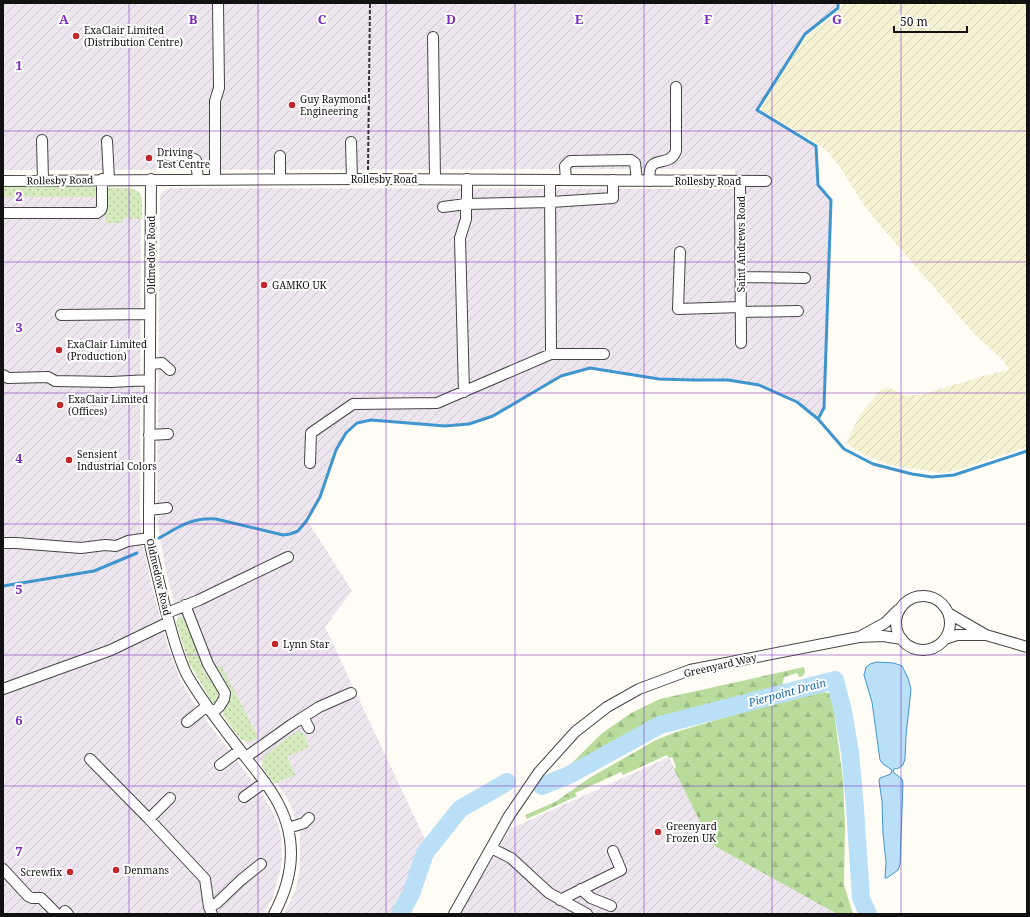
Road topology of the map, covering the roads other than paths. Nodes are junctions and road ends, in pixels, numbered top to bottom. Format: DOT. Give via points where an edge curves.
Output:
graph roads {
  1 [pos="218,3"];
  2 [pos="433,37"];
  3 [pos="676,87"];
  4 [pos="42,140"];
  5 [pos="107,140"];
  6 [pos="351,142"];
  7 [pos="167,155"];
  8 [pos="280,156"];
  9 [pos="106,179"];
  10 [pos="151,179"];
  11 [pos="198,179"];
  12 [pos="215,179"];
  13 [pos="280,179"];
  14 [pos="352,179"];
  15 [pos="435,179"];
  16 [pos="466,179"];
  17 [pos="43,180"];
  18 [pos="550,180"];
  19 [pos="566,180"];
  20 [pos="613,180"];
  21 [pos="637,180"];
  22 [pos="3,181"];
  23 [pos="650,181"];
  24 [pos="740,181"];
  25 [pos="766,181"];
  26 [pos="551,202"];
  27 [pos="466,204"];
  28 [pos="444,207"];
  29 [pos="3,213"];
  30 [pos="680,252"];
  31 [pos="741,277"];
  32 [pos="805,278"];
  33 [pos="741,310"];
  34 [pos="798,311"];
  35 [pos="150,314"];
  36 [pos="61,315"];
  37 [pos="741,344"];
  38 [pos="551,354"];
  39 [pos="604,354"];
  40 [pos="150,364"];
  41 [pos="170,370"];
  42 [pos="3,375"];
  43 [pos="150,380"];
  44 [pos="464,392"];
  45 [pos="168,434"];
  46 [pos="149,435"];
  47 [pos="310,463"];
  48 [pos="167,508"];
  49 [pos="148,510"];
  50 [pos="149,538"];
  51 [pos="3,543"];
  52 [pos="288,557"];
  53 [pos="185,605"];
  54 [pos="902,606"];
  55 [pos="948,613"];
  56 [pos="168,617"];
  57 [pos="986,635"];
  58 [pos="859,636"];
  59 [pos="945,638"];
  60 [pos="902,639"];
  61 [pos="1027,647"];
  62 [pos="3,689"];
  63 [pos="351,693"];
  64 [pos="210,710"];
  65 [pos="303,717"];
  66 [pos="187,722"];
  67 [pos="309,728"];
  68 [pos="243,754"];
  69 [pos="90,759"];
  70 [pos="220,765"];
  71 [pos="265,782"];
  72 [pos="244,797"];
  73 [pos="170,798"];
  74 [pos="309,818"];
  75 [pos="149,819"];
  76 [pos="288,828"];
  77 [pos="491,848"];
  78 [pos="613,851"];
  79 [pos="261,864"];
  80 [pos="3,869"];
  81 [pos="581,889"];
  82 [pos="560,900"];
  83 [pos="611,906"];
  84 [pos="210,911"];
  85 [pos="63,913"];
  86 [pos="274,914"];
  87 [pos="454,914"];
  88 [pos="587,914"];
  1 -- 12 [label="street" via="219,88 215,101"];
  2 -- 15 [label="street"];
  3 -- 23 [label="street" via="676,151 670,159 652,164 649,172"];
  4 -- 17 [label="street"];
  5 -- 9 [label="street"];
  6 -- 14 [label="street"];
  7 -- 11 [label="street" via="186,155 196,160"];
  8 -- 13 [label="street"];
  9 -- 10 [label="street, Rollesby Road"];
  9 -- 17 [label="street, Rollesby Road"];
  9 -- 29 [label="street" via="102,207 97,212"];
  10 -- 11 [label="street, Rollesby Road"];
  10 -- 35 [label="street, Oldmedow Road"];
  11 -- 12 [label="street, Rollesby Road"];
  12 -- 13 [label="street, Rollesby Road"];
  13 -- 14 [label="street, Rollesby Road"];
  14 -- 15 [label="street, Rollesby Road"];
  15 -- 16 [label="street, Rollesby Road"];
  16 -- 18 [label="street, Rollesby Road"];
  16 -- 27 [label="street"];
  17 -- 22 [label="street, Rollesby Road"];
  18 -- 19 [label="street, Rollesby Road"];
  18 -- 26 [label="street"];
  19 -- 20 [label="street, Rollesby Road"];
  19 -- 21 [label="street" via="565,166 570,161 631,160 635,162"];
  20 -- 21 [label="street, Rollesby Road"];
  20 -- 26 [label="street" via="613,198"];
  21 -- 23 [label="street, Rollesby Road"];
  23 -- 24 [label="street, Rollesby Road"];
  24 -- 25 [label="street, Rollesby Road"];
  24 -- 31 [label="street, Saint Andrews Road"];
  26 -- 27 [label="street"];
  26 -- 38 [label="street"];
  27 -- 28 [label="street"];
  27 -- 44 [label="street" via="466,219 460,238"];
  30 -- 33 [label="street, Saint Andrews Road" via="678,309"];
  31 -- 32 [label="street"];
  31 -- 33 [label="street, Saint Andrews Road"];
  33 -- 34 [label="street"];
  33 -- 37 [label="street, Saint Andrews Road"];
  35 -- 36 [label="street"];
  35 -- 40 [label="street, Oldmedow Road"];
  38 -- 39 [label="street"];
  38 -- 44 [label="street"];
  40 -- 41 [label="street" via="162,363"];
  40 -- 43 [label="street, Oldmedow Road"];
  42 -- 43 [label="street" via="8,378 48,378 55,381"];
  43 -- 46 [label="street, Oldmedow Road"];
  44 -- 47 [label="street" via="437,403 354,404 311,433"];
  45 -- 46 [label="street"];
  46 -- 49 [label="street, Oldmedow Road"];
  48 -- 49 [label="street"];
  49 -- 50 [label="street, Oldmedow Road"];
  50 -- 51 [label="street" via="128,541 116,546 81,548"];
  50 -- 56 [label="street, Oldmedow Road"];
  52 -- 53 [label="street"];
  53 -- 56 [label="street"];
  53 -- 64 [label="street" via="208,664 225,693 221,703"];
  54 -- 55 [label="street" via="908,600 926,596 939,602"];
  54 -- 58 [label="street, Greenyard Way" via="885,623"];
  54 -- 60 [label="street" via="896,623"];
  55 -- 57 [label="street"];
  55 -- 59 [label="street" via="950,622"];
  56 -- 62 [label="street" via="111,650"];
  56 -- 64 [label="street, Oldmedow Road" via="181,662"];
  57 -- 59 [label="street" via="957,635"];
  57 -- 61 [label="street"];
  58 -- 60 [label="street, Greenyard Way"];
  58 -- 77 [label="street, Greenyard Way" via="690,670 639,689 607,707 575,732 539,772"];
  59 -- 60 [label="street" via="938,645 921,650"];
  63 -- 65 [label="street"];
  64 -- 66 [label="street"];
  64 -- 68 [label="street, Oldmedow Road"];
  65 -- 67 [label="street"];
  65 -- 68 [label="street"];
  68 -- 70 [label="street"];
  68 -- 71 [label="street, Oldmedow Road"];
  69 -- 75 [label="street"];
  71 -- 72 [label="street"];
  71 -- 76 [label="street, Oldmedow Road"];
  73 -- 75 [label="street"];
  74 -- 76 [label="street" via="304,823"];
  75 -- 84 [label="street" via="205,880"];
  76 -- 86 [label="street, Oldmedow Road" via="291,849 290,873"];
  77 -- 82 [label="street" via="511,858"];
  77 -- 87 [label="street, Greenyard Way"];
  78 -- 81 [label="street" via="621,870"];
  79 -- 84 [label="street"];
  80 -- 85 [label="street" via="28,896 41,898"];
  81 -- 82 [label="street"];
  81 -- 83 [label="street" via="591,898"];
  82 -- 88 [label="street"];
}
